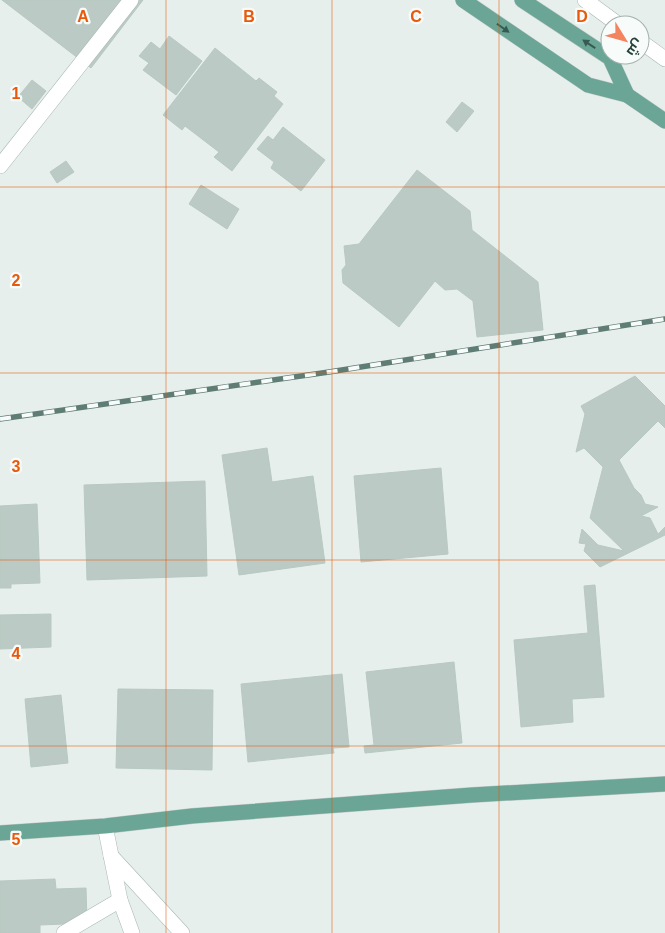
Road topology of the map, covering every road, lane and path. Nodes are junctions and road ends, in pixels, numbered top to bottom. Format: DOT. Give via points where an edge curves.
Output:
graph roads {
  1 [pos="131,0"];
  2 [pos="463,0"];
  3 [pos="522,0"];
  4 [pos="585,0"];
  5 [pos="605,15"];
  6 [pos="650,49"];
  7 [pos="665,60"];
  8 [pos="627,95"];
  9 [pos="665,121"];
  10 [pos="0,166"];
  11 [pos="665,784"];
  12 [pos="105,826"];
  13 [pos="0,833"];
  14 [pos="111,856"];
  15 [pos="120,900"];
  16 [pos="64,933"];
  17 [pos="132,933"];
  18 [pos="182,933"];
  1 -- 10 [label="street"];
  2 -- 8 [label="main road, one-way" via="588,85"];
  8 -- 3 [label="main road, one-way" via="610,58"];
  4 -- 5 [label="street"];
  6 -- 7 [label="street"];
  8 -- 9 [label="main road"];
  11 -- 12 [label="main road" via="192,816"];
  12 -- 13 [label="main road"];
  12 -- 14 [label="street"];
  14 -- 15 [label="street"];
  14 -- 18 [label="street"];
  15 -- 16 [label="street"];
  15 -- 17 [label="street"];
}
